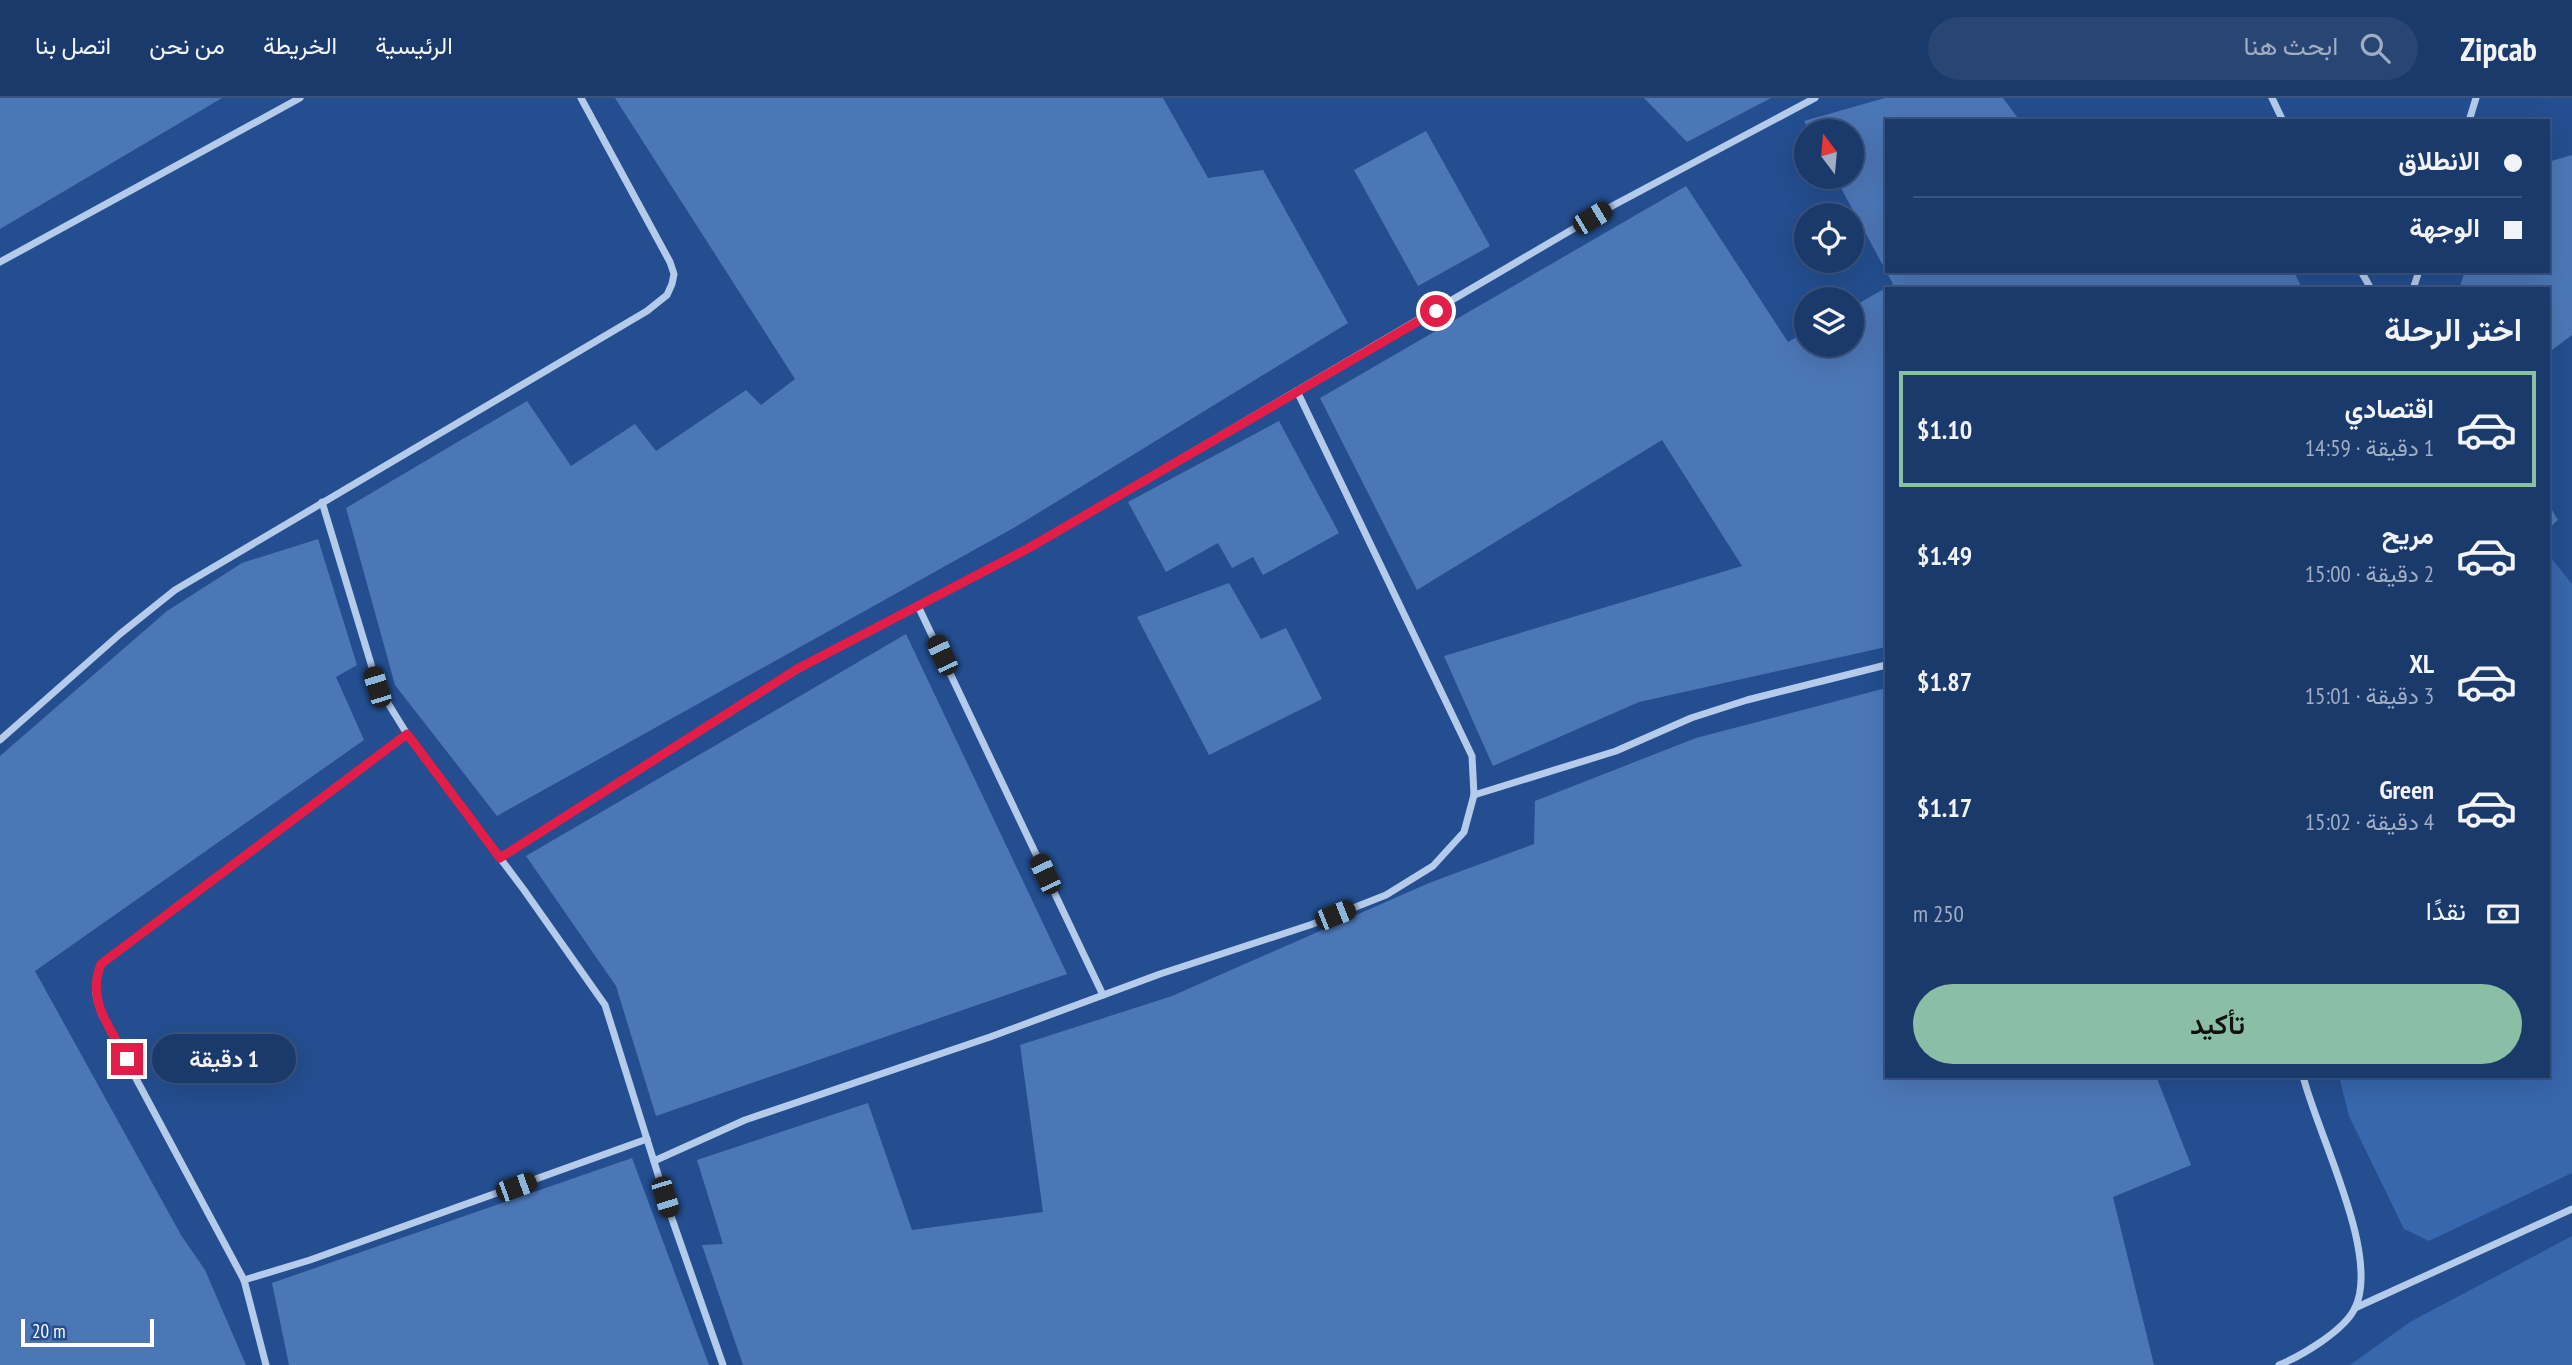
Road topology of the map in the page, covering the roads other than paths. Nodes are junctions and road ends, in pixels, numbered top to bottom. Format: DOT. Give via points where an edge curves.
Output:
graph roads {
  1 [pos="300,98"];
  2 [pos="581,98"];
  3 [pos="1815,98"];
  4 [pos="2272,98"];
  5 [pos="2476,98"];
  6 [pos="2282,119"];
  7 [pos="2470,119"];
  8 [pos="0,262"];
  9 [pos="1297,391"];
  10 [pos="322,502"];
  11 [pos="918,606"];
  12 [pos="1885,666"];
  13 [pos="407,734"];
  14 [pos="0,740"];
  15 [pos="1474,795"];
  16 [pos="500,858"];
  17 [pos="1103,995"];
  18 [pos="2304,1078"];
  19 [pos="647,1139"];
  20 [pos="654,1161"];
  21 [pos="2572,1209"];
  22 [pos="244,1280"];
  23 [pos="2355,1308"];
  24 [pos="266,1365"];
  25 [pos="723,1365"];
  26 [pos="2278,1365"];
  1 -- 8 [label="street"];
  2 -- 10 [label="street" via="670,262 674,275 667,295 598,343"];
  3 -- 9 [label="street" via="1614,205"];
  4 -- 6 [label="street"];
  5 -- 7 [label="street"];
  9 -- 11 [label="street" via="1027,549"];
  9 -- 15 [label="street" via="1472,756"];
  10 -- 13 [label="street" via="377,687"];
  10 -- 14 [label="street" via="175,590"];
  11 -- 16 [label="street" via="797,669"];
  11 -- 17 [label="street"];
  12 -- 15 [label="street" via="1747,700 1691,718 1616,751"];
  13 -- 16 [label="street"];
  13 -- 22 [label="street" via="121,948 101,964 94,981 95,998 103,1014"];
  15 -- 17 [label="street" via="1464,832 1433,866 1386,895"];
  16 -- 19 [label="street" via="606,1005"];
  17 -- 20 [label="street" via="745,1120"];
  18 -- 23 [label="street" via="2360,1245"];
  19 -- 20 [label="street"];
  19 -- 22 [label="street"];
  20 -- 25 [label="street"];
  21 -- 23 [label="street"];
  22 -- 24 [label="street"];
  23 -- 26 [label="street" via="2304,1354"];
}
